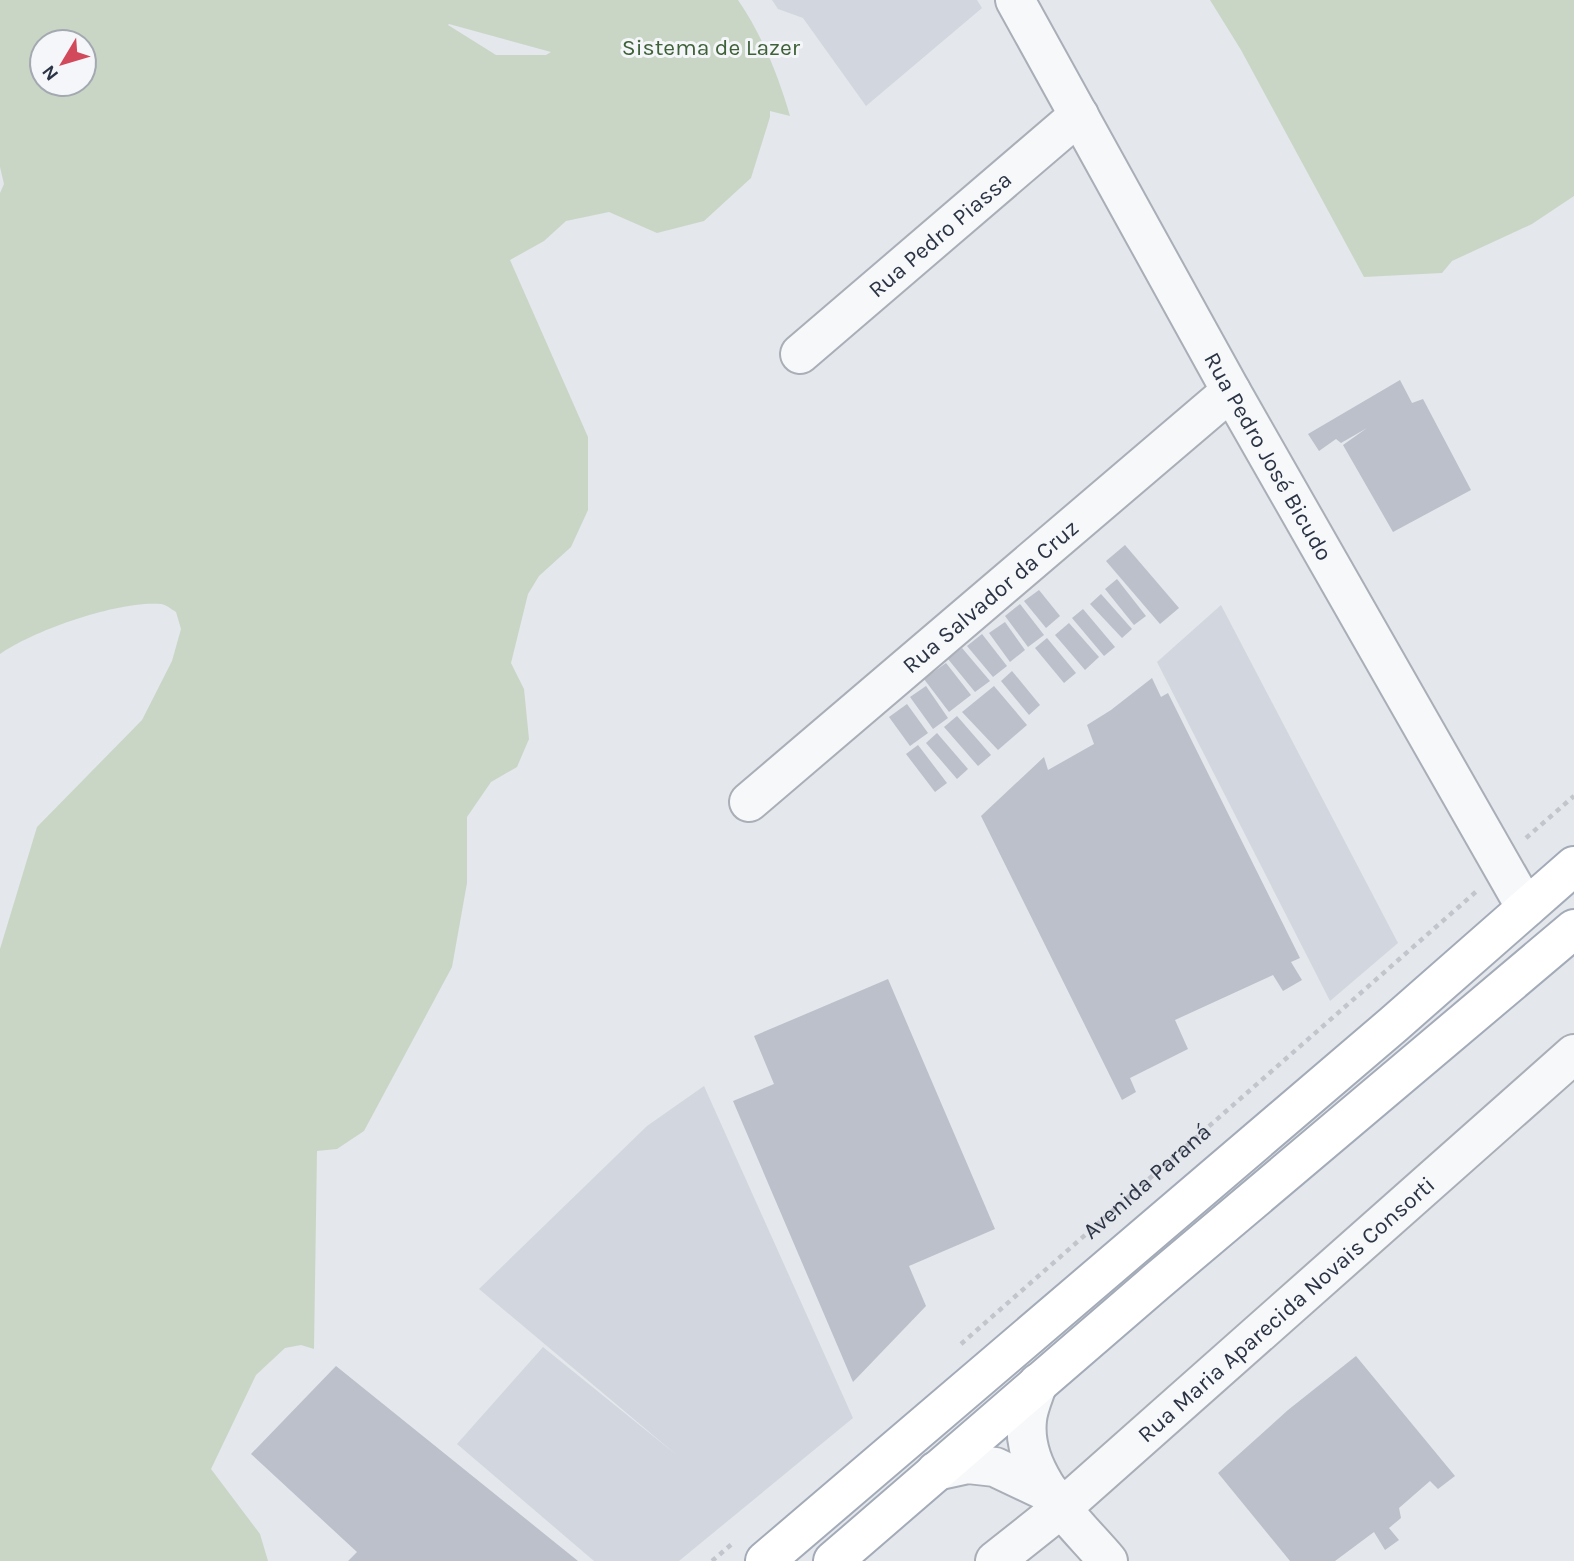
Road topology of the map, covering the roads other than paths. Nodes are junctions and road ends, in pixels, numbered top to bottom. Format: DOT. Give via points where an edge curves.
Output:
graph roads {
  1 [pos="1015,0"];
  2 [pos="1079,114"];
  3 [pos="800,354"];
  4 [pos="1231,391"];
  5 [pos="749,802"];
  6 [pos="1574,866"];
  7 [pos="1526,908"];
  8 [pos="1574,929"];
  9 [pos="1574,1054"];
  10 [pos="1038,1383"];
  11 [pos="936,1471"];
  12 [pos="1057,1501"];
  13 [pos="749,1552"];
  14 [pos="833,1561"];
  15 [pos="995,1561"];
  16 [pos="1108,1561"];
  1 -- 2 [label="street, Rua Pedro José Bicudo"];
  2 -- 3 [label="street, Rua Pedro Piassa"];
  2 -- 4 [label="street, Rua Pedro José Bicudo"];
  4 -- 5 [label="street, Rua Salvador da Cruz"];
  4 -- 7 [label="street, Rua Pedro José Bicudo"];
  6 -- 7 [label="main road, Avenida Paraná"];
  7 -- 13 [label="main road, Avenida Paraná"];
  8 -- 10 [label="main road"];
  9 -- 12 [label="street, Rua Maria Aparecida Novais Consorti"];
  10 -- 11 [label="main road"];
  10 -- 12 [label="street" via="1027,1418 1027,1438 1035,1469"];
  11 -- 12 [label="street" via="968,1464 995,1467"];
  11 -- 14 [label="main road"];
  12 -- 15 [label="street, Rua Maria Aparecida Novais Consorti"];
  12 -- 16 [label="street"];
}
